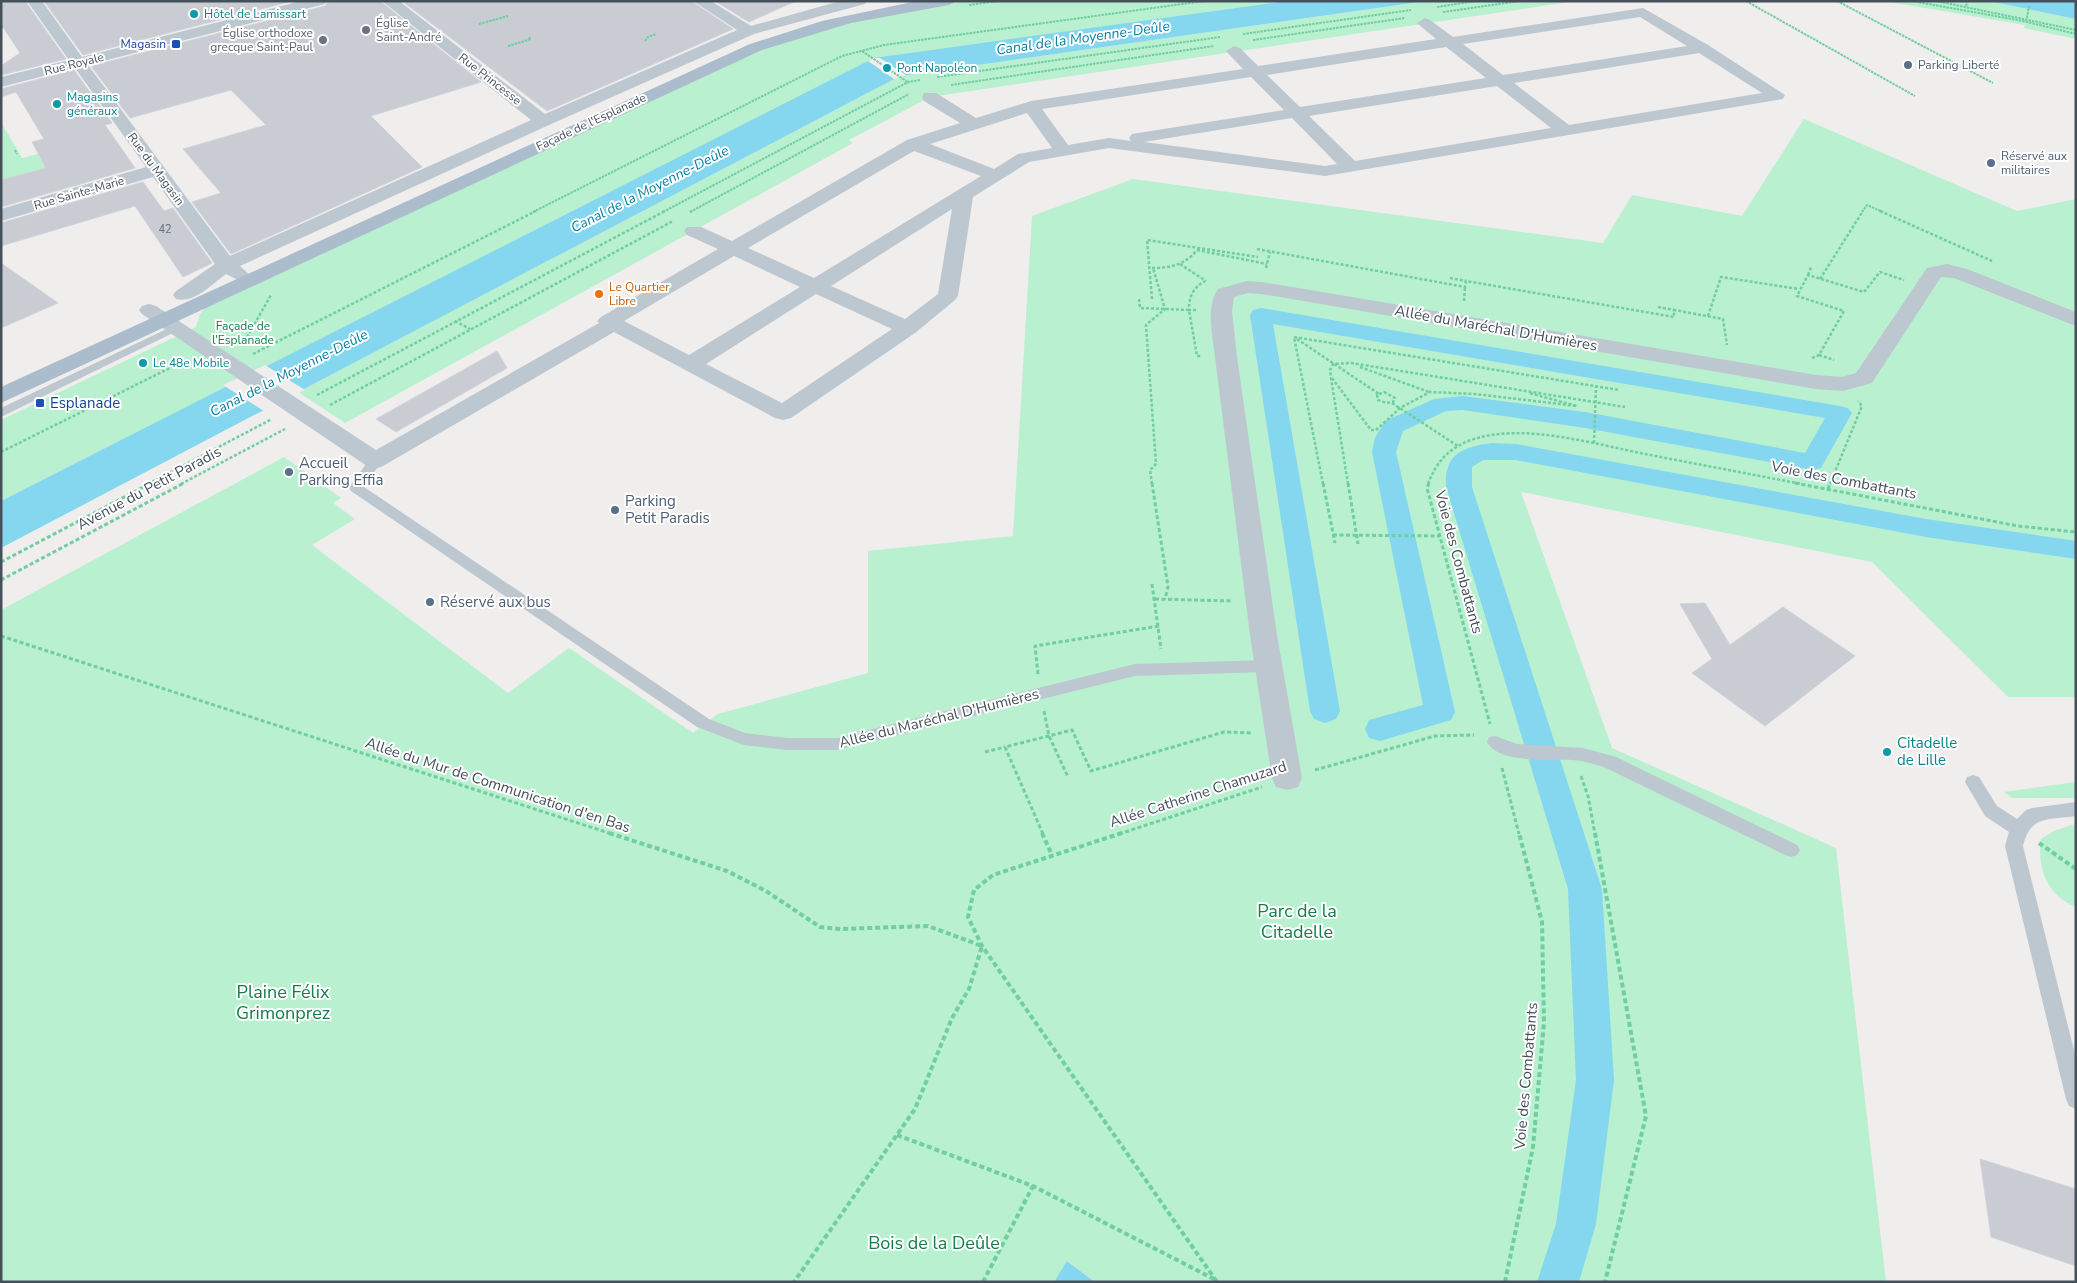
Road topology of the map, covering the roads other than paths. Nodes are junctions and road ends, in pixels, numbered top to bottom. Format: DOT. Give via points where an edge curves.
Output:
graph roads {
  1 [pos="34,1"];
  2 [pos="320,1"];
  3 [pos="389,1"];
  4 [pos="700,1"];
  5 [pos="860,1"];
  6 [pos="894,1"];
  7 [pos="950,1"];
  8 [pos="1625,1"];
  9 [pos="1644,12"];
  10 [pos="1425,23"];
  11 [pos="748,31"];
  12 [pos="1449,42"];
  13 [pos="1702,48"];
  14 [pos="1234,51"];
  15 [pos="79,63"];
  16 [pos="1254,72"];
  17 [pos="1499,80"];
  18 [pos="1,82"];
  19 [pos="930,97"];
  20 [pos="1031,106"];
  21 [pos="1296,112"];
  22 [pos="543,121"];
  23 [pos="973,124"];
  24 [pos="1565,130"];
  25 [pos="1109,143"];
  26 [pos="913,144"];
  27 [pos="1063,150"];
  28 [pos="1351,167"];
  29 [pos="157,170"];
  30 [pos="994,175"];
  31 [pos="964,194"];
  32 [pos="1,215"];
  33 [pos="694,230"];
  34 [pos="733,248"];
  35 [pos="236,273"];
  36 [pos="816,286"];
  37 [pos="163,320"];
  38 [pos="2076,320"];
  39 [pos="613,324"];
  40 [pos="907,328"];
  41 [pos="690,364"];
  42 [pos="1,376"];
  43 [pos="1,396"];
  44 [pos="1,413"];
  45 [pos="375,461"];
  46 [pos="1267,666"];
  47 [pos="1495,742"];
  48 [pos="1287,778"];
  49 [pos="1972,782"];
  50 [pos="2076,809"];
  51 [pos="2018,829"];
  52 [pos="1791,850"];
  53 [pos="2076,1099"];
  1 -- 15 [label="street, Rue du Magasin"];
  2 -- 15 [label="street, Rue Royale"];
  3 -- 22 [label="street, Rue Princesse"];
  4 -- 11 [label="street"];
  5 -- 11 [label="street, Façade de l'Esplanade"];
  6 -- 35 [label="main road, Façade de l'Esplanade" via="814,19 745,41"];
  7 -- 35 [label="main road, Façade de l'Esplanade" via="850,18 756,47"];
  8 -- 9 [label="street"];
  9 -- 12 [label="street"];
  9 -- 13 [label="street"];
  10 -- 12 [label="street"];
  11 -- 22 [label="street, Façade de l'Esplanade"];
  12 -- 16 [label="street"];
  12 -- 17 [label="street"];
  13 -- 17 [label="street"];
  13 -- 24 [label="street" via="1777,95"];
  14 -- 16 [label="street"];
  15 -- 18 [label="street, Rue Royale"];
  15 -- 29 [label="street, Rue du Magasin"];
  16 -- 20 [label="street"];
  16 -- 21 [label="street"];
  17 -- 21 [label="street"];
  17 -- 24 [label="street"];
  19 -- 23 [label="street"];
  20 -- 23 [label="street"];
  20 -- 27 [label="street"];
  21 -- 25 [label="street"];
  21 -- 28 [label="street"];
  22 -- 35 [label="street, Façade de l'Esplanade"];
  23 -- 26 [label="street"];
  24 -- 28 [label="street"];
  25 -- 27 [label="street"];
  25 -- 28 [label="street" via="1325,172"];
  26 -- 30 [label="street"];
  26 -- 34 [label="street"];
  27 -- 30 [label="street" via="1024,158"];
  29 -- 32 [label="street, Rue Sainte-Marie"];
  29 -- 35 [label="street, Rue du Magasin"];
  30 -- 31 [label="street"];
  31 -- 36 [label="street"];
  31 -- 40 [label="street" via="948,296"];
  33 -- 34 [label="street"];
  34 -- 36 [label="street"];
  34 -- 39 [label="street" via="608,321"];
  35 -- 37 [label="main road, Façade de l'Esplanade"];
  35 -- 37 [label="main road, Façade de l'Esplanade" via="183,295"];
  36 -- 40 [label="street"];
  36 -- 41 [label="street"];
  37 -- 42 [label="main road, Façade de l'Esplanade"];
  37 -- 43 [label="main road, Façade de l'Esplanade"];
  37 -- 44 [label="lane, Façade de l'Esplanade"];
  37 -- 45 [label="street"];
  38 -- 46 [label="street, Allée du Maréchal D'Humières" via="1960,273 1934,272 1864,378 1843,384 1247,287 1234,289 1222,298 1226,356"];
  39 -- 41 [label="street"];
  39 -- 45 [label="street"];
  40 -- 41 [label="street" via="783,413"];
  45 -- 46 [label="lane, Allée du Maréchal D'Humières" via="356,488 703,723 744,739 787,744 837,744 1135,670"];
  46 -- 48 [label="street, Allée du Maréchal D'Humières"];
  47 -- 52 [label="lane" via="1509,751 1526,754 1583,755 1610,762"];
  49 -- 51 [label="lane" via="1992,811"];
  50 -- 51 [label="lane" via="2032,815"];
  51 -- 53 [label="lane" via="2014,846"];
}
